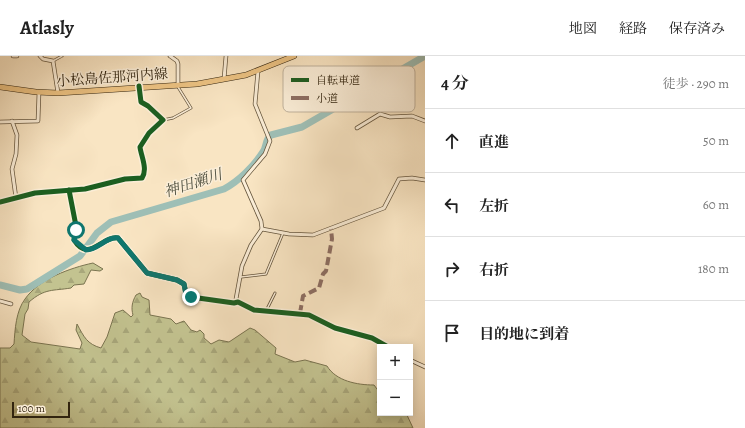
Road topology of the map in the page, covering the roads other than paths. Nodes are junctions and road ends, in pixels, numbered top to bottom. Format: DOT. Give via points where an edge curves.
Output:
graph roads {
  1 [pos="13,56"];
  2 [pos="17,56"];
  3 [pos="40,56"];
  4 [pos="62,56"];
  5 [pos="170,56"];
  6 [pos="226,56"];
  7 [pos="294,56"];
  8 [pos="53,61"];
  9 [pos="258,71"];
  10 [pos="224,79"];
  11 [pos="178,85"];
  12 [pos="139,86"];
  13 [pos="0,87"];
  14 [pos="39,92"];
  15 [pos="58,93"];
  16 [pos="163,120"];
  17 [pos="12,121"];
  18 [pos="0,122"];
  19 [pos="425,122"];
  20 [pos="357,128"];
  21 [pos="425,180"];
  22 [pos="69,190"];
  23 [pos="16,198"];
  24 [pos="0,202"];
  25 [pos="262,230"];
  26 [pos="283,233"];
  27 [pos="241,277"];
  28 [pos="275,293"];
  29 [pos="213,300"];
  30 [pos="0,301"];
  31 [pos="238,302"];
  32 [pos="234,303"];
  33 [pos="11,304"];
  34 [pos="266,311"];
  35 [pos="383,344"];
  36 [pos="413,361"];
  37 [pos="425,367"];
  1 -- 2 [label="street"];
  3 -- 8 [label="street"];
  4 -- 8 [label="lane"];
  5 -- 11 [label="street" via="177,61"];
  6 -- 10 [label="street"];
  7 -- 9 [label="main road, 小松島佐那河内線"];
  8 -- 15 [label="street"];
  9 -- 10 [label="main road, 小松島佐那河内線"];
  9 -- 25 [label="street" via="255,104 268,137 265,154 243,180 261,221"];
  10 -- 11 [label="main road, 小松島佐那河内線"];
  11 -- 12 [label="main road, 小松島佐那河内線"];
  11 -- 16 [label="lane" via="191,108 174,118"];
  12 -- 15 [label="main road, 小松島佐那河内線"];
  12 -- 16 [label="street" via="141,102"];
  13 -- 14 [label="main road, 小松島佐那河内線"];
  14 -- 15 [label="main road, 小松島佐那河内線"];
  14 -- 17 [label="street" via="38,121"];
  16 -- 22 [label="street" via="149,133 140,147 144,172 142,178"];
  17 -- 18 [label="street"];
  17 -- 23 [label="street" via="17,135 12,169"];
  19 -- 20 [label="street" via="412,116 390,117 380,114"];
  21 -- 26 [label="street" via="399,178 384,208 341,226 313,235"];
  22 -- 23 [label="street"];
  22 -- 29 [label="street" via="76,226 74,240 85,249 118,238 147,273 177,280 184,284 186,294"];
  23 -- 24 [label="street"];
  25 -- 26 [label="street"];
  25 -- 27 [label="street" via="242,266"];
  26 -- 27 [label="lane" via="266,274"];
  27 -- 31 [label="street" via="236,299"];
  28 -- 34 [label="lane"];
  30 -- 33 [label="street"];
  31 -- 32 [label="street"];
  31 -- 34 [label="street" via="247,307"];
  34 -- 35 [label="street" via="309,314 335,328 372,338"];
  36 -- 37 [label="street"];
}
